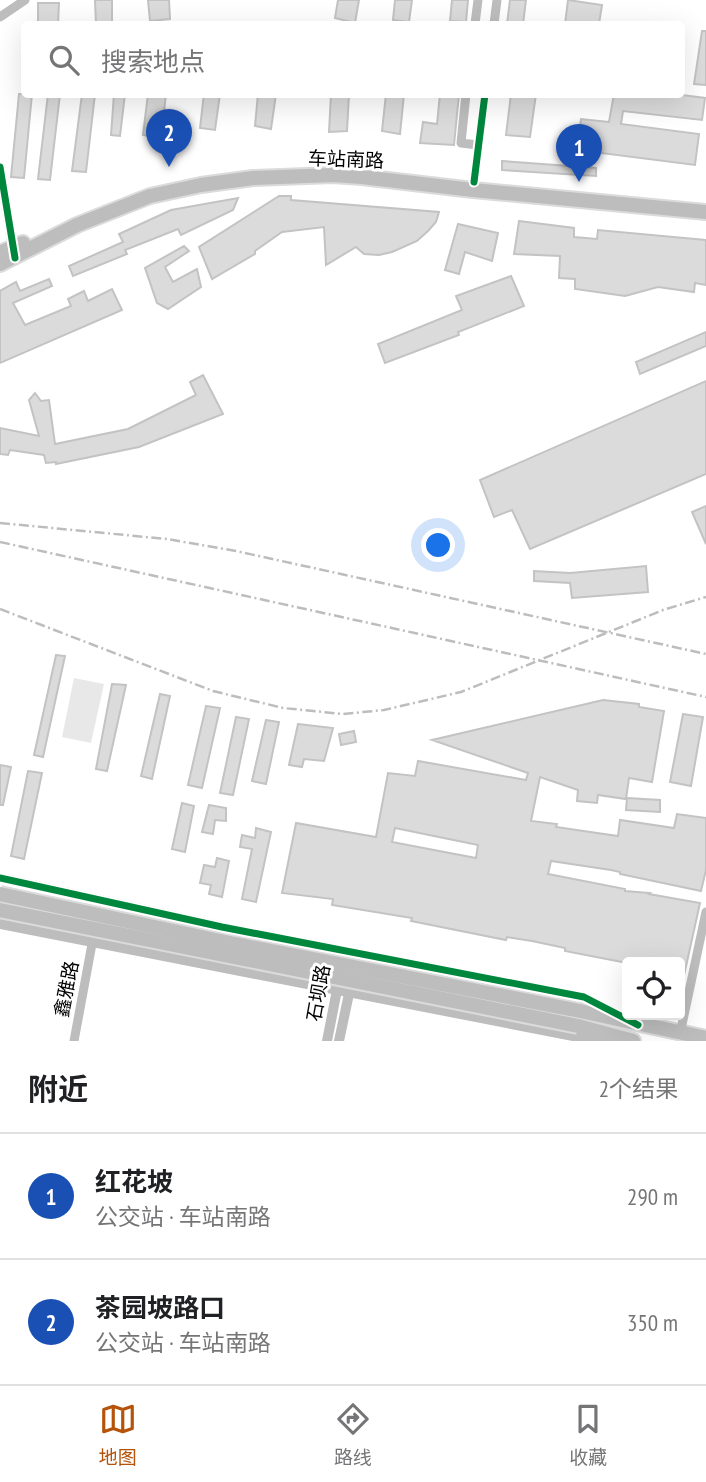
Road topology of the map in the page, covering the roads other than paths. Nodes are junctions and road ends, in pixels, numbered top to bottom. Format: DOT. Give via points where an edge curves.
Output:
graph roads {
  1 [pos="25,0"];
  2 [pos="478,0"];
  3 [pos="497,0"];
  4 [pos="0,17"];
  5 [pos="475,21"];
  6 [pos="494,21"];
  7 [pos="466,98"];
  8 [pos="484,98"];
  9 [pos="478,145"];
  10 [pos="0,167"];
  11 [pos="474,182"];
  12 [pos="706,203"];
  13 [pos="706,212"];
  14 [pos="9,254"];
  15 [pos="0,264"];
  16 [pos="0,878"];
  17 [pos="0,894"];
  18 [pos="0,909"];
  19 [pos="706,912"];
  20 [pos="0,924"];
  21 [pos="92,944"];
  22 [pos="343,951"];
  23 [pos="357,954"];
  24 [pos="337,990"];
  25 [pos="349,993"];
  26 [pos="579,1019"];
  27 [pos="638,1025"];
  28 [pos="681,1034"];
  29 [pos="706,1038"];
  30 [pos="629,1040"];
  31 [pos="74,1041"];
  32 [pos="327,1041"];
  33 [pos="339,1041"];
  1 -- 4 [label="street"];
  2 -- 5 [label="street"];
  3 -- 6 [label="street"];
  7 -- 9 [label="street" via="461,143"];
  8 -- 9 [label="street"];
  9 -- 11 [label="street"];
  10 -- 14 [label="street"];
  11 -- 12 [label="main road, 车站南路"];
  11 -- 14 [label="main road, 车站南路" via="334,168 201,177 164,183 105,202"];
  13 -- 14 [label="main road, 车站南路" via="362,177 253,178 150,196"];
  14 -- 15 [label="main road, 车站南路"];
  16 -- 22 [label="street"];
  17 -- 26 [label="main road, bridge"];
  18 -- 26 [label="main road, bridge"];
  19 -- 28 [label="street"];
  20 -- 21 [label="street"];
  21 -- 24 [label="street"];
  21 -- 31 [label="street, 鑫雅路"];
  22 -- 23 [label="street"];
  22 -- 24 [label="street, 石坝路"];
  23 -- 25 [label="street, 石坝路"];
  23 -- 27 [label="street" via="584,998"];
  24 -- 25 [label="street"];
  24 -- 32 [label="street, 石坝路"];
  25 -- 30 [label="street" via="579,1037"];
  25 -- 33 [label="street, 石坝路"];
  26 -- 27 [label="main road"];
  26 -- 30 [label="main road"];
  27 -- 28 [label="main road"];
  28 -- 29 [label="main road"];
}
